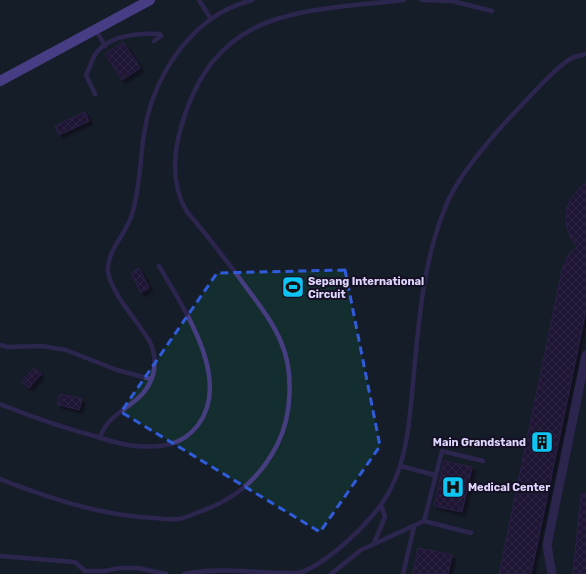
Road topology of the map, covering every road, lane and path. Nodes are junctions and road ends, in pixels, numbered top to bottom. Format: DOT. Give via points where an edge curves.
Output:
graph roads {
  1 [pos="199,0"];
  2 [pos="252,0"];
  3 [pos="404,0"];
  4 [pos="422,0"];
  5 [pos="144,1"];
  6 [pos="492,11"];
  7 [pos="210,19"];
  8 [pos="96,30"];
  9 [pos="154,41"];
  10 [pos="105,46"];
  11 [pos="586,54"];
  12 [pos="0,81"];
  13 [pos="96,94"];
  14 [pos="159,266"];
  15 [pos="0,345"];
  16 [pos="586,355"];
  17 [pos="151,379"];
  18 [pos="0,404"];
  19 [pos="100,438"];
  20 [pos="483,461"];
  21 [pos="400,466"];
  22 [pos="435,475"];
  23 [pos="0,479"];
  24 [pos="381,505"];
  25 [pos="424,520"];
  26 [pos="414,527"];
  27 [pos="471,533"];
  28 [pos="374,543"];
  29 [pos="0,556"];
  30 [pos="166,574"];
  31 [pos="184,574"];
  32 [pos="330,574"];
  33 [pos="403,574"];
  34 [pos="552,574"];
  1 -- 7 [label="lane"];
  2 -- 7 [label="lane"];
  3 -- 23 [label="lane" via="299,12 246,32 222,50 201,78 193,90 185,114 176,144 175,175 180,199 252,294 276,331 282,343 288,368 289,402 286,420 280,439 262,468 243,490 229,500 179,519 115,514 42,495"];
  4 -- 6 [label="lane" via="452,1"];
  5 -- 8 [label="street"];
  7 -- 17 [label="lane" via="183,46 158,86 144,133 139,183 132,215 109,263 111,282 154,350 155,365"];
  8 -- 10 [label="lane"];
  8 -- 12 [label="street"];
  9 -- 10 [label="lane" via="161,36 160,34 124,37"];
  10 -- 13 [label="lane" via="97,52 86,75"];
  11 -- 21 [label="lane" via="572,58 542,83 506,122 456,184 445,207 430,252 418,328 410,419"];
  14 -- 19 [label="lane" via="192,323 207,364 210,384 206,408 193,432 176,444 140,446"];
  15 -- 17 [label="lane" via="42,346 66,350 116,370"];
  16 -- 34 [label="street" via="547,545"];
  17 -- 19 [label="lane" via="140,398 114,417"];
  18 -- 19 [label="lane" via="57,426"];
  20 -- 22 [label="lane" via="442,451"];
  21 -- 22 [label="lane"];
  21 -- 24 [label="lane" via="392,488"];
  22 -- 25 [label="lane"];
  24 -- 28 [label="lane" via="385,517"];
  24 -- 31 [label="lane" via="350,538 317,564 297,573 208,571"];
  25 -- 26 [label="lane"];
  25 -- 27 [label="lane"];
  26 -- 28 [label="lane"];
  26 -- 33 [label="lane"];
  28 -- 32 [label="lane"];
  29 -- 30 [label="lane" via="74,562 85,571 138,568"];
}
